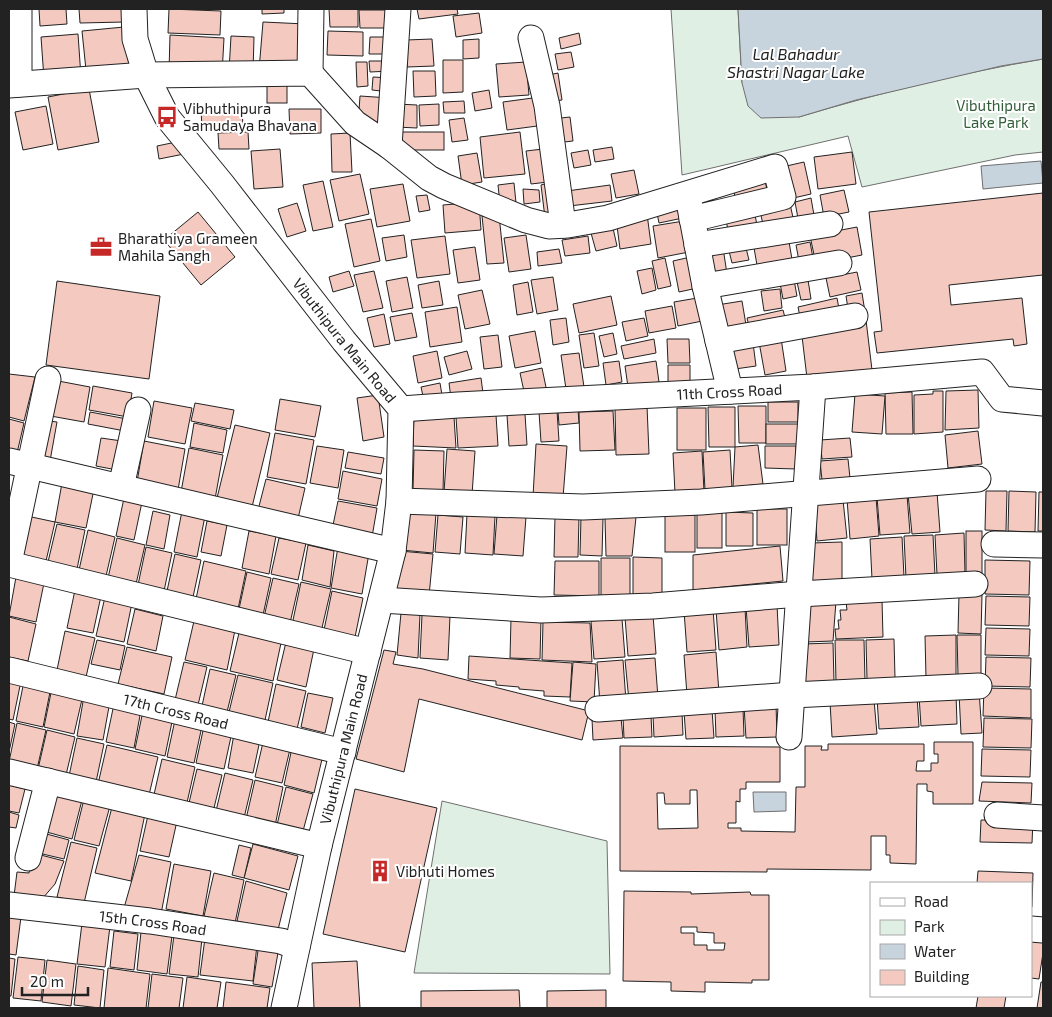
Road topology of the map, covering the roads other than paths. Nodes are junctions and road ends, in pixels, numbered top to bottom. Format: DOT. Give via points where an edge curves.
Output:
graph roads {
  1 [pos="19,9"];
  2 [pos="134,9"];
  3 [pos="311,9"];
  4 [pos="398,9"];
  5 [pos="531,38"];
  6 [pos="310,73"];
  7 [pos="146,75"];
  8 [pos="14,84"];
  9 [pos="389,146"];
  10 [pos="687,192"];
  11 [pos="692,219"];
  12 [pos="830,224"];
  13 [pos="563,226"];
  14 [pos="697,245"];
  15 [pos="839,263"];
  16 [pos="705,286"];
  17 [pos="855,316"];
  18 [pos="718,341"];
  19 [pos="48,379"];
  20 [pos="813,387"];
  21 [pos="730,391"];
  22 [pos="1043,403"];
  23 [pos="400,409"];
  24 [pos="138,410"];
  25 [pos="19,463"];
  26 [pos="978,479"];
  27 [pos="122,487"];
  28 [pos="806,493"];
  29 [pos="398,501"];
  30 [pos="994,544"];
  31 [pos="1043,545"];
  32 [pos="393,551"];
  33 [pos="9,563"];
  34 [pos="975,584"];
  35 [pos="799,594"];
  36 [pos="381,600"];
  37 [pos="368,652"];
  38 [pos="9,670"];
  39 [pos="979,686"];
  40 [pos="792,695"];
  41 [pos="598,709"];
  42 [pos="789,737"];
  43 [pos="343,752"];
  44 [pos="9,772"];
  45 [pos="48,781"];
  46 [pos="997,816"];
  47 [pos="1043,818"];
  48 [pos="318,846"];
  49 [pos="28,858"];
  50 [pos="9,905"];
  51 [pos="297,947"];
  52 [pos="284,1008"];
  1 -- 8 [label="street"];
  2 -- 7 [label="street, Vibuthipura Main Road" via="134,38"];
  3 -- 6 [label="street"];
  4 -- 9 [label="street"];
  5 -- 13 [label="street" via="547,106"];
  6 -- 7 [label="street"];
  6 -- 9 [label="street" via="355,124"];
  7 -- 8 [label="street"];
  7 -- 23 [label="street, Vibuthipura Main Road" via="167,118"];
  9 -- 13 [label="street" via="444,186 538,224"];
  10 -- 11 [label="street"];
  10 -- 11 [label="street" via="775,167 783,197"];
  10 -- 13 [label="street" via="608,218"];
  11 -- 14 [label="street"];
  12 -- 14 [label="street"];
  14 -- 16 [label="street"];
  15 -- 16 [label="street"];
  16 -- 18 [label="street"];
  17 -- 18 [label="street"];
  18 -- 21 [label="street"];
  19 -- 25 [label="street"];
  20 -- 21 [label="street, 11th Cross Road"];
  20 -- 22 [label="street, 11th Cross Road" via="982,372 1002,399"];
  20 -- 28 [label="street"];
  21 -- 23 [label="street, 11th Cross Road"];
  23 -- 29 [label="street, Vibuthipura Main Road"];
  24 -- 27 [label="street"];
  25 -- 27 [label="street"];
  25 -- 33 [label="street"];
  26 -- 28 [label="street"];
  27 -- 32 [label="street"];
  28 -- 29 [label="street" via="583,507"];
  28 -- 35 [label="street"];
  29 -- 32 [label="street, Vibuthipura Main Road"];
  30 -- 31 [label="street"];
  32 -- 36 [label="street, Vibuthipura Main Road"];
  33 -- 37 [label="street"];
  34 -- 35 [label="street"];
  35 -- 36 [label="street" via="653,606 541,610"];
  35 -- 40 [label="street"];
  36 -- 37 [label="street, Vibuthipura Main Road"];
  37 -- 43 [label="street, Vibuthipura Main Road"];
  38 -- 43 [label="street, 17th Cross Road"];
  39 -- 40 [label="street"];
  40 -- 41 [label="street"];
  40 -- 42 [label="street"];
  43 -- 48 [label="street, Vibuthipura Main Road"];
  44 -- 45 [label="street"];
  45 -- 48 [label="street"];
  45 -- 49 [label="street"];
  46 -- 47 [label="street"];
  48 -- 51 [label="street, Vibuthipura Main Road"];
  50 -- 51 [label="street, 15th Cross Road" via="150,921 281,941"];
  51 -- 52 [label="street, Vibuthipura Main Road"];
}
